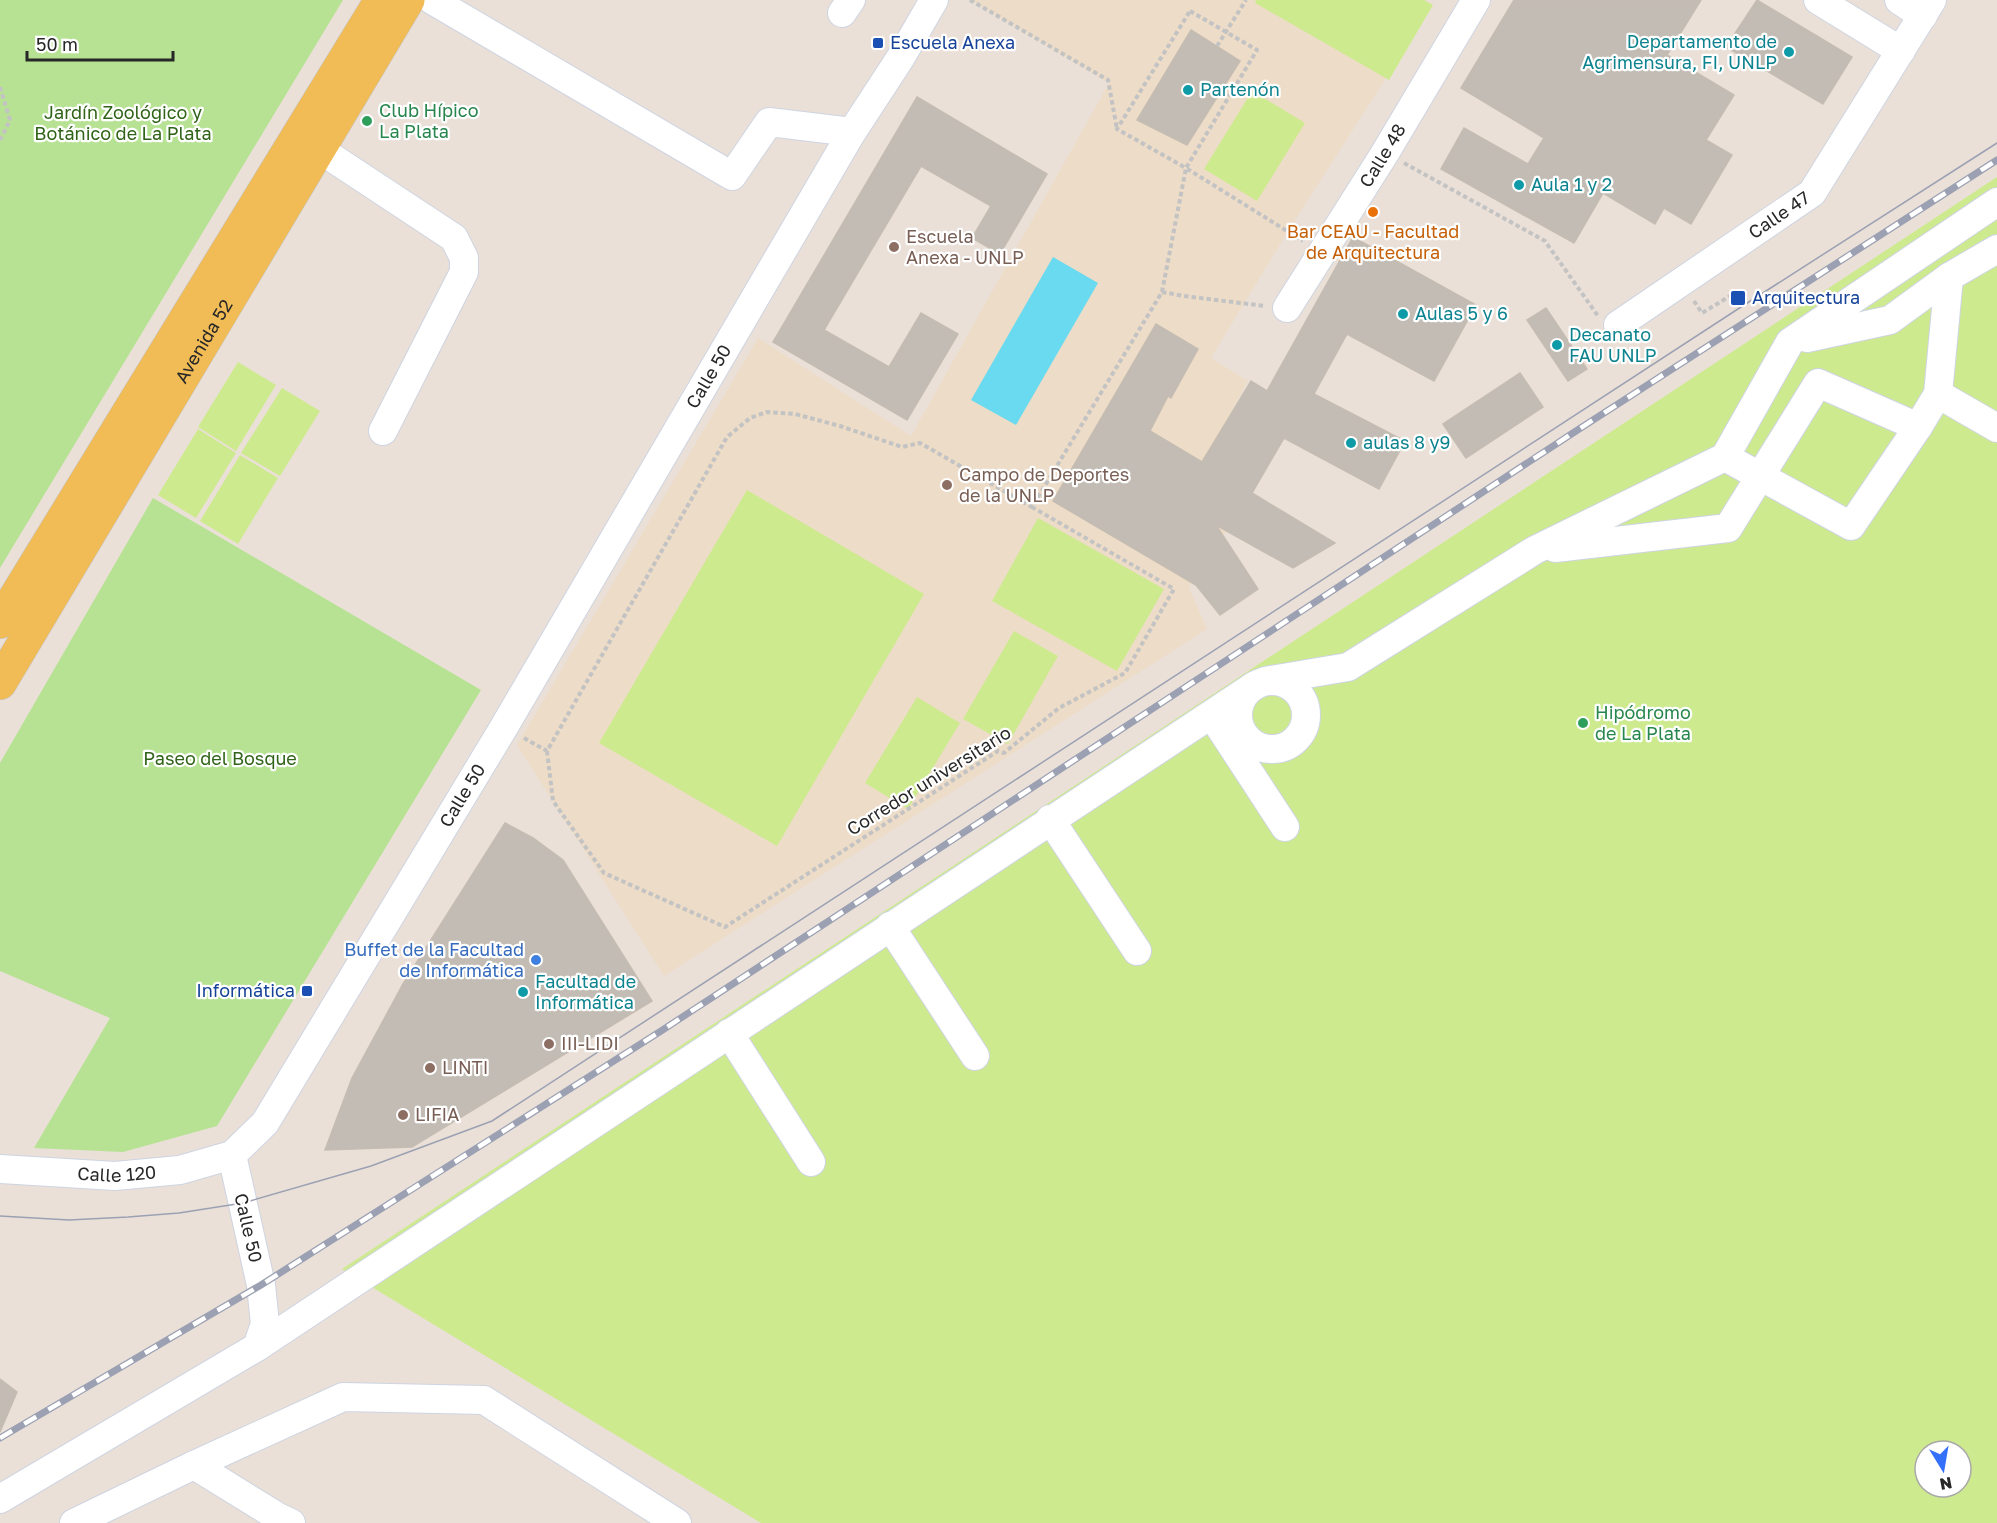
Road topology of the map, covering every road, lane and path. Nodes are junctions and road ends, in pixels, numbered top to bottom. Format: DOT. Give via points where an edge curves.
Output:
graph roads {
  1 [pos="381,0"];
  2 [pos="408,0"];
  3 [pos="432,0"];
  4 [pos="934,0"];
  5 [pos="970,0"];
  6 [pos="1246,0"];
  7 [pos="1476,0"];
  8 [pos="1818,0"];
  9 [pos="1899,0"];
  10 [pos="1928,8"];
  11 [pos="1226,32"];
  12 [pos="1216,46"];
  13 [pos="1901,51"];
  14 [pos="0,87"];
  15 [pos="1117,129"];
  16 [pos="852,132"];
  17 [pos="0,140"];
  18 [pos="319,149"];
  19 [pos="1385,153"];
  20 [pos="1186,168"];
  21 [pos="1997,202"];
  22 [pos="1997,249"];
  23 [pos="1322,253"];
  24 [pos="1949,277"];
  25 [pos="1681,282"];
  26 [pos="1162,292"];
  27 [pos="1738,298"];
  28 [pos="1287,308"];
  29 [pos="1611,325"];
  30 [pos="1790,342"];
  31 [pos="1938,394"];
  32 [pos="1918,427"];
  33 [pos="1997,428"];
  34 [pos="383,431"];
  35 [pos="1725,457"];
  36 [pos="1761,477"];
  37 [pos="1032,507"];
  38 [pos="1535,550"];
  39 [pos="0,622"];
  40 [pos="1310,673"];
  41 [pos="0,683"];
  42 [pos="1259,684"];
  43 [pos="1211,714"];
  44 [pos="1306,714"];
  45 [pos="504,727"];
  46 [pos="547,751"];
  47 [pos="1050,819"];
  48 [pos="1285,826"];
  49 [pos="890,926"];
  50 [pos="1137,951"];
  51 [pos="729,1033"];
  52 [pos="975,1056"];
  53 [pos="232,1155"];
  54 [pos="811,1162"];
  55 [pos="0,1169"];
  56 [pos="257,1347"];
  57 [pos="194,1465"];
  58 [pos="0,1499"];
  59 [pos="74,1523"];
  60 [pos="291,1523"];
  61 [pos="677,1523"];
  1 -- 39 [label="main road, Avenida 52"];
  2 -- 18 [label="main road, Avenida 52"];
  3 -- 16 [label="street" via="732,176 769,122"];
  4 -- 16 [label="street, Calle 50"];
  5 -- 15 [label="path" via="1108,80"];
  6 -- 11 [label="path"];
  7 -- 19 [label="street, Calle 48"];
  8 -- 13 [label="street"];
  9 -- 10 [label="street"];
  10 -- 13 [label="street, Calle 47"];
  11 -- 12 [label="path"];
  11 -- 15 [label="path" via="1190,11"];
  11 -- 20 [label="path" via="1257,50"];
  13 -- 25 [label="street, Calle 47" via="1812,193"];
  14 -- 17 [label="path" via="10,120"];
  15 -- 20 [label="path"];
  16 -- 45 [label="street, Calle 50"];
  18 -- 34 [label="street" via="454,237 464,258 464,272"];
  18 -- 41 [label="main road, Avenida 52"];
  19 -- 23 [label="street, Calle 48"];
  19 -- 29 [label="path" via="1545,241"];
  20 -- 23 [label="path"];
  20 -- 26 [label="path"];
  21 -- 30 [label="street"];
  22 -- 24 [label="street"];
  23 -- 28 [label="street, Calle 48"];
  24 -- 30 [label="street" via="1890,320"];
  24 -- 31 [label="street"];
  25 -- 27 [label="path" via="1702,313 1734,293"];
  25 -- 29 [label="street, Calle 47"];
  26 -- 28 [label="path"];
  26 -- 37 [label="path"];
  30 -- 35 [label="street"];
  31 -- 32 [label="street"];
  31 -- 33 [label="street"];
  32 -- 36 [label="street" via="1818,383"];
  32 -- 36 [label="street" via="1851,526"];
  35 -- 36 [label="street"];
  35 -- 38 [label="street"];
  36 -- 38 [label="street" via="1728,528"];
  37 -- 46 [label="path, Corredor universitario" via="920,443 902,447 795,414 767,412 750,418 727,436"];
  37 -- 46 [label="path, Corredor universitario" via="1174,589 1125,673 1059,708 1004,753 998,751 725,927 604,873 553,801"];
  38 -- 40 [label="street" via="1348,668"];
  40 -- 42 [label="street"];
  40 -- 44 [label="street"];
  42 -- 43 [label="street"];
  42 -- 44 [label="street" via="1277,681 1288,685 1304,702"];
  42 -- 44 [label="street" via="1245,693 1238,713 1243,733 1259,747 1280,748 1290,744 1299,736"];
  43 -- 47 [label="street"];
  43 -- 48 [label="street"];
  45 -- 46 [label="path"];
  45 -- 53 [label="street, Calle 50" via="266,1123"];
  47 -- 49 [label="street"];
  47 -- 50 [label="street"];
  49 -- 51 [label="street"];
  49 -- 52 [label="street"];
  51 -- 54 [label="street"];
  51 -- 56 [label="street"];
  53 -- 55 [label="street, Calle 120" via="180,1170 115,1176"];
  53 -- 56 [label="street, Calle 50" via="261,1285 265,1324"];
  56 -- 58 [label="street"];
  57 -- 59 [label="street"];
  57 -- 60 [label="street"];
  57 -- 61 [label="street" via="343,1397 484,1400"];
}
